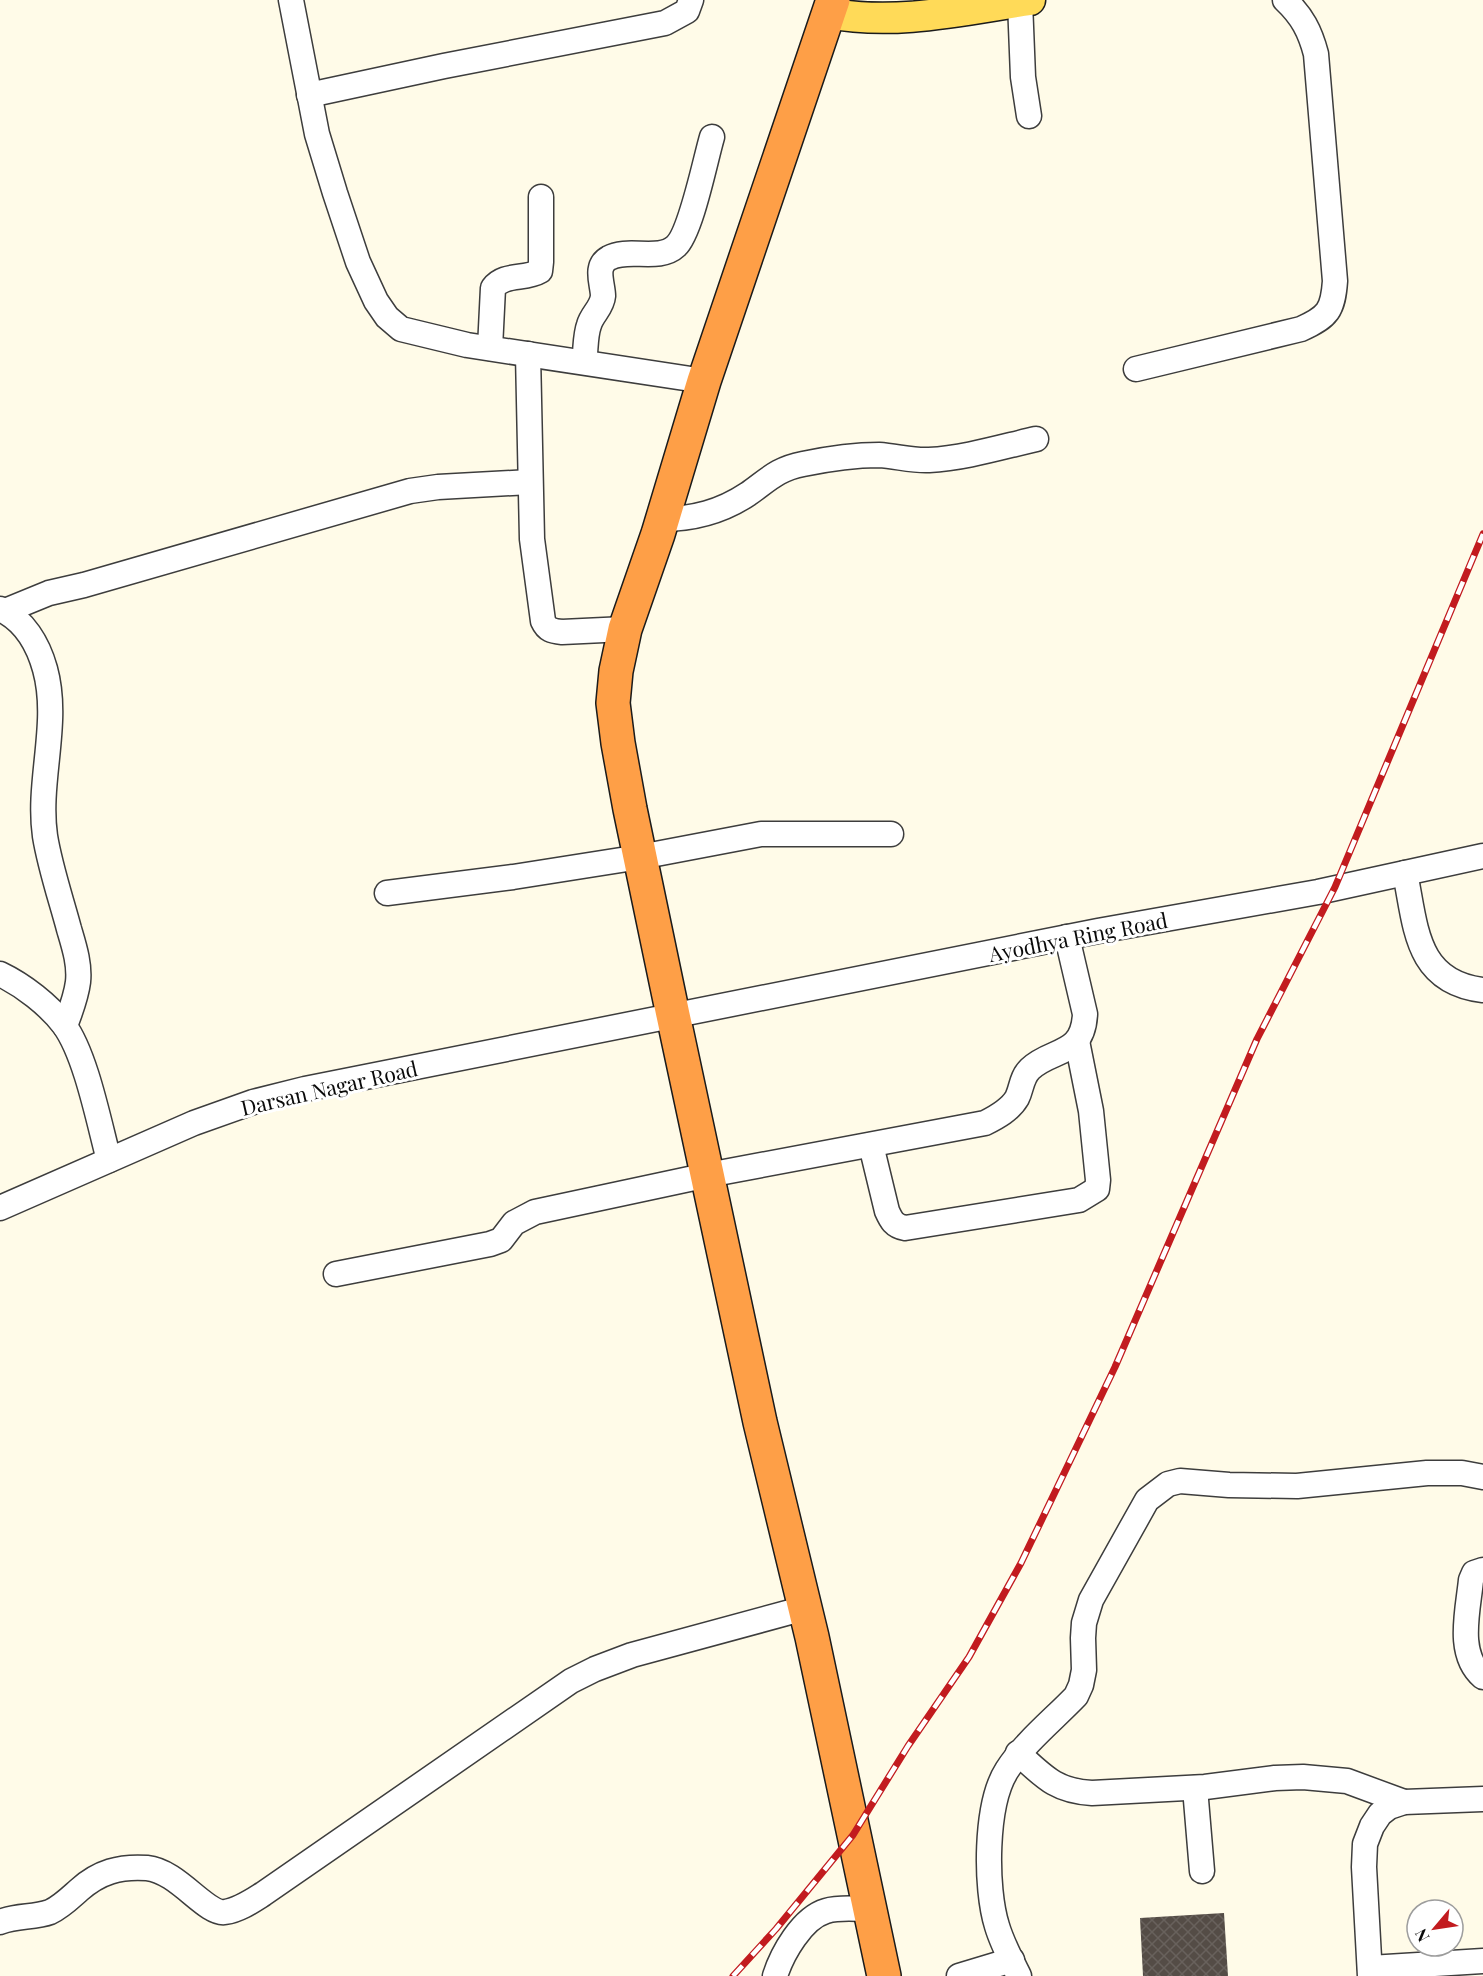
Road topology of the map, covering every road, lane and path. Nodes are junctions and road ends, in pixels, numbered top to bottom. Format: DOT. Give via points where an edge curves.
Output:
graph roads {
  1 [pos="291,0"];
  2 [pos="691,0"];
  3 [pos="1285,0"];
  4 [pos="1025,1"];
  5 [pos="831,6"];
  6 [pos="309,95"];
  7 [pos="1029,117"];
  8 [pos="712,137"];
  9 [pos="541,197"];
  10 [pos="490,348"];
  11 [pos="528,354"];
  12 [pos="585,362"];
  13 [pos="1136,369"];
  14 [pos="704,381"];
  15 [pos="1036,439"];
  16 [pos="530,483"];
  17 [pos="662,519"];
  18 [pos="2,610"];
  19 [pos="625,629"];
  20 [pos="891,834"];
  21 [pos="1483,856"];
  22 [pos="640,857"];
  23 [pos="1405,873"];
  24 [pos="387,893"];
  25 [pos="1067,937"];
  26 [pos="0,974"];
  27 [pos="1483,990"];
  28 [pos="673,1015"];
  29 [pos="65,1026"];
  30 [pos="1077,1041"];
  31 [pos="871,1145"];
  32 [pos="109,1160"];
  33 [pos="708,1175"];
  34 [pos="0,1208"];
  35 [pos="336,1274"];
  36 [pos="1483,1477"];
  37 [pos="1483,1570"];
  38 [pos="805,1608"];
  39 [pos="1483,1677"];
  40 [pos="1018,1754"];
  41 [pos="1195,1788"];
  42 [pos="1483,1799"];
  43 [pos="1404,1802"];
  44 [pos="1202,1871"];
  45 [pos="868,1909"];
  46 [pos="0,1922"];
  47 [pos="1483,1961"];
  48 [pos="1015,1968"];
  49 [pos="1370,1972"];
  50 [pos="774,1976"];
  51 [pos="884,1976"];
  52 [pos="959,1976"];
  1 -- 6 [label="street"];
  2 -- 6 [label="street" via="687,11 665,23"];
  3 -- 13 [label="street" via="1303,19 1316,54 1335,281 1333,301 1327,314 1301,329"];
  4 -- 5 [label="main road" via="893,19 850,17"];
  4 -- 7 [label="street" via="1023,77"];
  5 -- 14 [label="highway"];
  6 -- 10 [label="street" via="317,134 358,262 387,317 401,329"];
  8 -- 12 [label="street" via="680,242 666,252 612,257 603,264 603,296 589,325"];
  9 -- 10 [label="street" via="540,271 497,282 493,288"];
  10 -- 11 [label="street"];
  11 -- 12 [label="street"];
  11 -- 16 [label="street"];
  12 -- 14 [label="street"];
  14 -- 17 [label="highway"];
  15 -- 17 [label="street" via="944,459 881,455 804,463 774,473 750,493 713,513"];
  16 -- 18 [label="street" via="410,491 49,593"];
  16 -- 19 [label="street" via="532,539 546,628 553,632"];
  17 -- 19 [label="highway"];
  18 -- 29 [label="street" via="23,625 46,670 49,732 43,804 45,836 78,969 74,1004"];
  19 -- 22 [label="highway" via="613,703"];
  20 -- 22 [label="street" via="761,834"];
  21 -- 23 [label="street, Ayodhya Ring Road"];
  22 -- 24 [label="street"];
  22 -- 28 [label="highway"];
  23 -- 25 [label="street, Ayodhya Ring Road"];
  23 -- 27 [label="street" via="1423,953 1452,982"];
  25 -- 28 [label="street, Ayodhya Ring Road"];
  25 -- 30 [label="street" via="1085,1014"];
  26 -- 29 [label="street" via="46,1006"];
  28 -- 32 [label="street, Darsan Nagar Road" via="274,1097 194,1123"];
  28 -- 33 [label="highway"];
  29 -- 32 [label="street" via="80,1054"];
  30 -- 31 [label="street" via="1035,1065 1023,1078 1010,1107 985,1123"];
  30 -- 31 [label="street" via="1091,1111 1098,1180 1097,1189 1089,1195 905,1228 892,1221 887,1211"];
  31 -- 33 [label="street"];
  32 -- 34 [label="street, Darsan Nagar Road"];
  33 -- 35 [label="street" via="535,1212 514,1223 501,1240 490,1244"];
  33 -- 38 [label="highway" via="760,1422"];
  36 -- 40 [label="street" via="1427,1473 1297,1486 1180,1481 1168,1484 1147,1500 1091,1600 1084,1623 1084,1670 1076,1696"];
  37 -- 39 [label="street" via="1474,1573 1471,1580 1466,1644 1472,1664"];
  38 -- 45 [label="highway"];
  38 -- 46 [label="street" via="632,1655 571,1681 242,1906 216,1911 162,1871 127,1868 93,1878 50,1912"];
  40 -- 41 [label="street" via="1046,1779 1074,1792"];
  40 -- 48 [label="street" via="1005,1772 998,1793 990,1823 989,1855 993,1914"];
  41 -- 43 [label="street" via="1303,1776 1347,1781"];
  41 -- 44 [label="street"];
  42 -- 43 [label="street"];
  43 -- 49 [label="street" via="1380,1814 1365,1844"];
  45 -- 50 [label="street" via="840,1909 815,1916 787,1949"];
  45 -- 51 [label="highway"];
  47 -- 49 [label="street"];
  48 -- 52 [label="street"];
}
